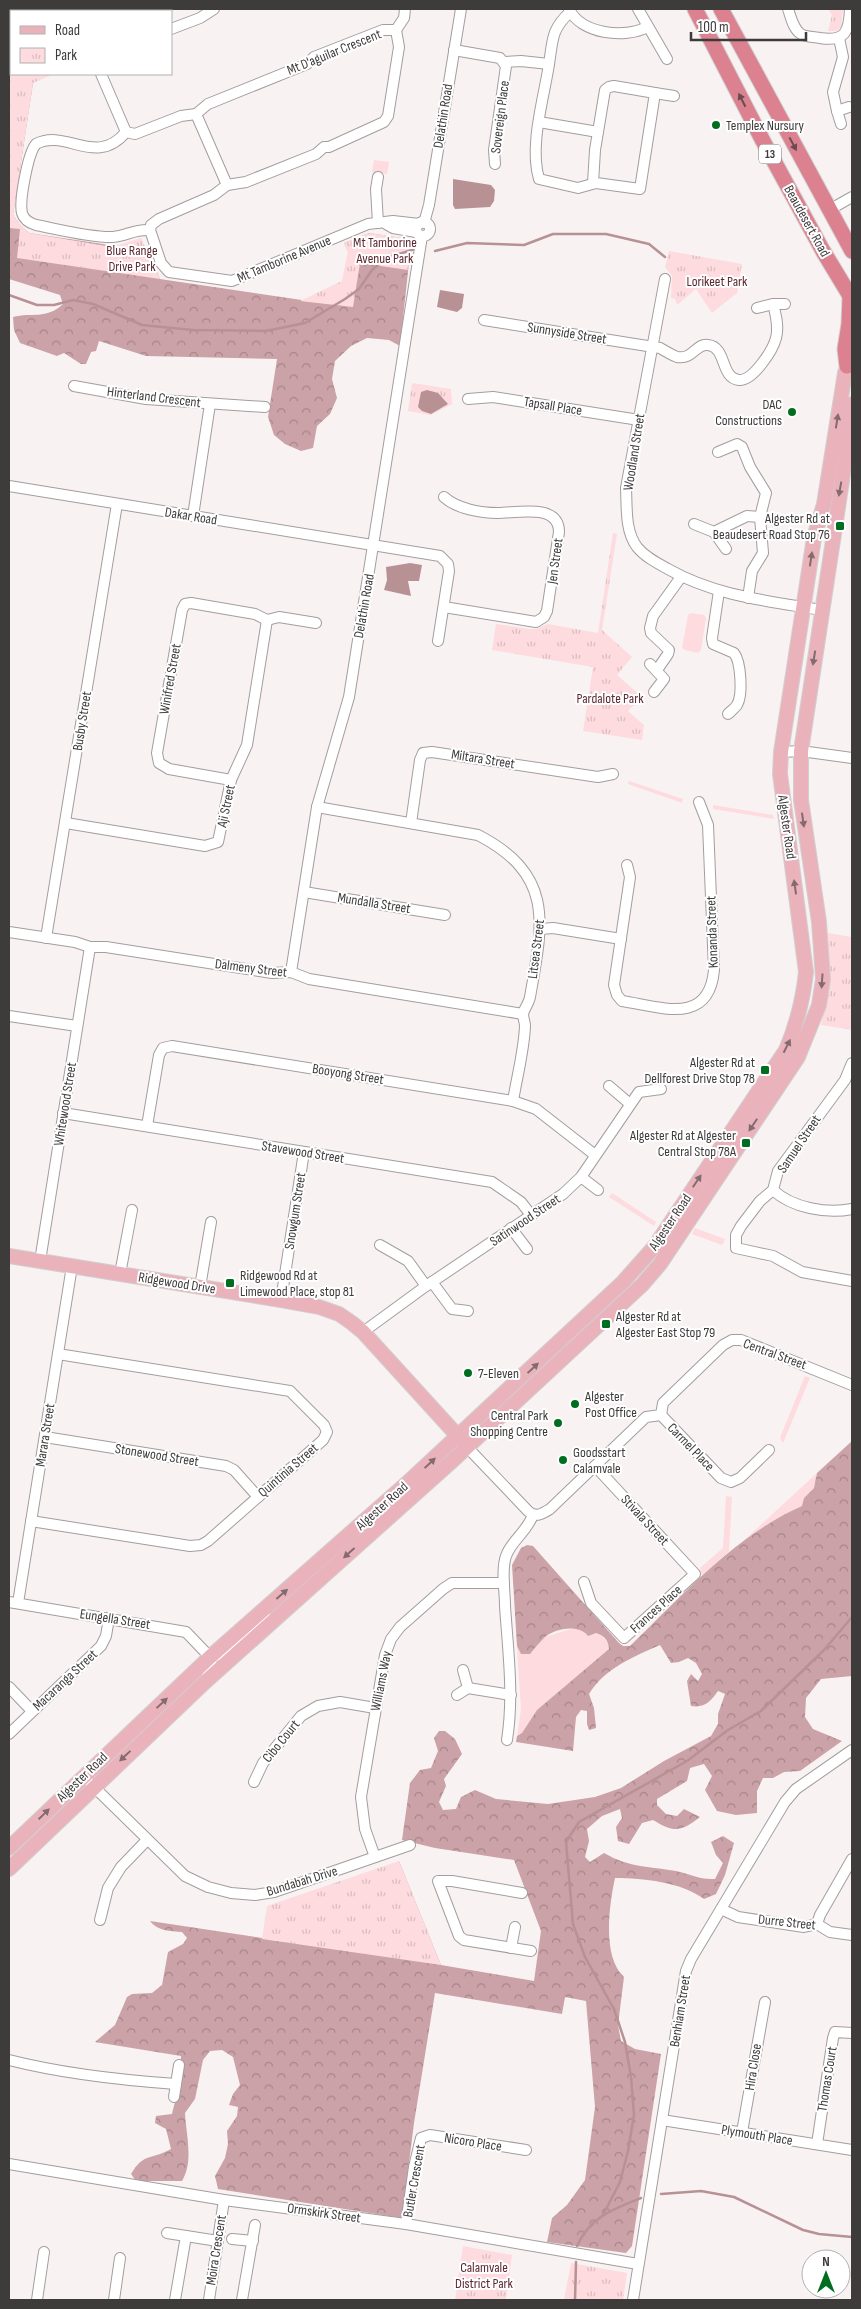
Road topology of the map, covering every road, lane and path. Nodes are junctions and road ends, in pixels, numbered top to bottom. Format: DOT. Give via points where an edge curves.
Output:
graph roads {
  1 [pos="214,9"];
  2 [pos="405,9"];
  3 [pos="461,9"];
  4 [pos="638,9"];
  5 [pos="695,9"];
  6 [pos="721,9"];
  7 [pos="788,9"];
  8 [pos="850,9"];
  9 [pos="569,10"];
  10 [pos="647,27"];
  11 [pos="172,29"];
  12 [pos="396,30"];
  13 [pos="839,38"];
  14 [pos="454,50"];
  15 [pos="667,59"];
  16 [pos="504,62"];
  17 [pos="549,64"];
  18 [pos="101,75"];
  19 [pos="655,93"];
  20 [pos="674,96"];
  21 [pos="849,107"];
  22 [pos="837,111"];
  23 [pos="196,114"];
  24 [pos="539,122"];
  25 [pos="841,124"];
  26 [pos="124,129"];
  27 [pos="598,132"];
  28 [pos="495,164"];
  29 [pos="378,177"];
  30 [pos="592,184"];
  31 [pos="227,185"];
  32 [pos="852,197"];
  33 [pos="829,210"];
  34 [pos="381,223"];
  35 [pos="420,229"];
  36 [pos="150,230"];
  37 [pos="852,251"];
  38 [pos="665,279"];
  39 [pos="851,298"];
  40 [pos="773,304"];
  41 [pos="785,304"];
  42 [pos="757,308"];
  43 [pos="484,320"];
  44 [pos="651,347"];
  45 [pos="850,362"];
  46 [pos="74,386"];
  47 [pos="468,399"];
  48 [pos="210,404"];
  49 [pos="852,404"];
  50 [pos="266,407"];
  51 [pos="638,420"];
  52 [pos="718,452"];
  53 [pos="9,486"];
  54 [pos="444,497"];
  55 [pos="117,504"];
  56 [pos="193,516"];
  57 [pos="760,517"];
  58 [pos="694,524"];
  59 [pos="714,532"];
  60 [pos="374,546"];
  61 [pos="726,549"];
  62 [pos="681,577"];
  63 [pos="719,591"];
  64 [pos="748,598"];
  65 [pos="444,607"];
  66 [pos="803,607"];
  67 [pos="821,610"];
  68 [pos="267,620"];
  69 [pos="316,623"];
  70 [pos="438,641"];
  71 [pos="654,692"];
  72 [pos="728,714"];
  73 [pos="801,751"];
  74 [pos="781,752"];
  75 [pos="852,758"];
  76 [pos="613,774"];
  77 [pos="231,780"];
  78 [pos="699,802"];
  79 [pos="317,807"];
  80 [pos="411,822"];
  81 [pos="66,823"];
  82 [pos="627,865"];
  83 [pos="304,892"];
  84 [pos="445,915"];
  85 [pos="541,929"];
  86 [pos="9,932"];
  87 [pos="46,938"];
  88 [pos="621,939"];
  89 [pos="90,947"];
  90 [pos="291,972"];
  91 [pos="523,1014"];
  92 [pos="9,1016"];
  93 [pos="77,1026"];
  94 [pos="852,1063"];
  95 [pos="849,1082"];
  96 [pos="609,1086"];
  97 [pos="661,1089"];
  98 [pos="513,1101"];
  99 [pos="630,1104"];
  100 [pos="63,1113"];
  101 [pos="147,1126"];
  102 [pos="304,1152"];
  103 [pos="595,1155"];
  104 [pos="581,1177"];
  105 [pos="598,1190"];
  106 [pos="773,1190"];
  107 [pos="852,1209"];
  108 [pos="132,1210"];
  109 [pos="531,1214"];
  110 [pos="210,1222"];
  111 [pos="511,1228"];
  112 [pos="380,1245"];
  113 [pos="527,1249"];
  114 [pos="9,1256"];
  115 [pos="40,1261"];
  116 [pos="72,1266"];
  117 [pos="120,1274"];
  118 [pos="852,1281"];
  119 [pos="429,1284"];
  120 [pos="200,1287"];
  121 [pos="281,1300"];
  122 [pos="468,1311"];
  123 [pos="363,1332"];
  124 [pos="58,1354"];
  125 [pos="852,1385"];
  126 [pos="661,1415"];
  127 [pos="45,1437"];
  128 [pos="463,1442"];
  129 [pos="769,1450"];
  130 [pos="595,1466"];
  131 [pos="258,1497"];
  132 [pos="533,1515"];
  133 [pos="31,1520"];
  134 [pos="696,1574"];
  135 [pos="584,1582"];
  136 [pos="504,1583"];
  137 [pos="13,1602"];
  138 [pos="284,1610"];
  139 [pos="109,1618"];
  140 [pos="210,1658"];
  141 [pos="463,1670"];
  142 [pos="205,1682"];
  143 [pos="9,1687"];
  144 [pos="468,1688"];
  145 [pos="457,1695"];
  146 [pos="511,1695"];
  147 [pos="375,1708"];
  148 [pos="32,1711"];
  149 [pos="9,1734"];
  150 [pos="507,1740"];
  151 [pos="852,1750"];
  152 [pos="89,1781"];
  153 [pos="254,1782"];
  154 [pos="147,1840"];
  155 [pos="410,1845"];
  156 [pos="9,1848"];
  157 [pos="375,1857"];
  158 [pos="852,1858"];
  159 [pos="9,1869"];
  160 [pos="522,1893"];
  161 [pos="721,1909"];
  162 [pos="100,1920"];
  163 [pos="818,1924"];
  164 [pos="515,1927"];
  165 [pos="852,1935"];
  166 [pos="511,1948"];
  167 [pos="531,1951"];
  168 [pos="765,2002"];
  169 [pos="852,2033"];
  170 [pos="9,2060"];
  171 [pos="179,2065"];
  172 [pos="176,2084"];
  173 [pos="174,2097"];
  174 [pos="662,2120"];
  175 [pos="742,2132"];
  176 [pos="421,2138"];
  177 [pos="817,2144"];
  178 [pos="526,2150"];
  179 [pos="852,2150"];
  180 [pos="9,2164"];
  181 [pos="224,2200"];
  182 [pos="255,2224"];
  183 [pos="406,2224"];
  184 [pos="167,2233"];
  185 [pos="186,2236"];
  186 [pos="232,2239"];
  187 [pos="218,2241"];
  188 [pos="253,2241"];
  189 [pos="44,2252"];
  190 [pos="120,2258"];
  191 [pos="638,2264"];
  192 [pos="37,2300"];
  193 [pos="114,2300"];
  194 [pos="176,2300"];
  195 [pos="209,2300"];
  196 [pos="242,2300"];
  197 [pos="633,2300"];
  1 -- 11 [label="street"];
  2 -- 12 [label="street" via="404,18"];
  3 -- 14 [label="street, Delathin Road"];
  4 -- 10 [label="street"];
  39 -- 5 [label="highway, Beaudesert Road / 13, one-way" via="823,252"];
  6 -- 33 [label="highway, Beaudesert Road / 13, one-way"];
  7 -- 13 [label="street" via="801,34"];
  8 -- 13 [label="street" via="845,35"];
  9 -- 10 [label="street" via="594,30 632,33"];
  9 -- 17 [label="street" via="554,32"];
  10 -- 15 [label="street"];
  12 -- 23 [label="street, Mt D'aguilar Crescent" via="383,30 314,57 307,64 208,104"];
  12 -- 31 [label="street, Mt D'aguilar Crescent" via="399,47 388,116 384,122 324,147 316,154 246,182"];
  13 -- 22 [label="street" via="843,57 833,92"];
  14 -- 16 [label="street, Sovereign Place" via="500,58"];
  14 -- 35 [label="street, Delathin Road" via="429,205"];
  16 -- 17 [label="street"];
  16 -- 28 [label="street, Sovereign Place"];
  17 -- 24 [label="street"];
  18 -- 26 [label="street"];
  19 -- 20 [label="street"];
  19 -- 27 [label="street" via="608,87"];
  19 -- 30 [label="street" via="640,189"];
  21 -- 22 [label="street"];
  22 -- 25 [label="street"];
  23 -- 26 [label="street" via="181,116 135,134"];
  23 -- 31 [label="street"];
  24 -- 27 [label="street"];
  24 -- 30 [label="street" via="536,151 539,179 578,188"];
  26 -- 36 [label="street" via="116,143 107,147 48,140 36,144 30,157 22,214 36,226 106,236"];
  27 -- 30 [label="street"];
  29 -- 34 [label="street" via="376,189"];
  31 -- 36 [label="street" via="214,195 159,219"];
  32 -- 33 [label="street"];
  33 -- 37 [label="highway, Beaudesert Road / 13"];
  34 -- 35 [label="street" via="398,221"];
  34 -- 36 [label="street, Mt Tamborine Avenue" via="359,227 228,282 169,272 161,263"];
  35 -- 60 [label="street, Delathin Road"];
  38 -- 44 [label="street, Woodland Street"];
  39 -- 45 [label="highway" via="845,350"];
  40 -- 41 [label="street"];
  40 -- 42 [label="street"];
  40 -- 44 [label="street, Sunnyside Street" via="777,328 772,348 752,376 744,380 730,376 714,346 702,345 685,357"];
  43 -- 44 [label="street, Sunnyside Street"];
  44 -- 51 [label="street, Woodland Street"];
  66 -- 45 [label="main road, Algester Road, one-way"];
  46 -- 48 [label="street, Hinterland Crescent" via="146,399"];
  47 -- 51 [label="street, Tapsall Place" via="493,397"];
  48 -- 50 [label="street"];
  48 -- 56 [label="street, Hinterland Crescent"];
  49 -- 67 [label="main road, Algester Road, one-way"];
  51 -- 62 [label="street, Woodland Street" via="626,488 631,534 648,558"];
  52 -- 57 [label="street" via="737,444 742,447 750,468 766,493"];
  53 -- 55 [label="street, Dakar Road"];
  54 -- 65 [label="street, Jen Street" via="452,504 476,510 548,514 559,524 547,611 540,620 536,622"];
  55 -- 56 [label="street, Dakar Road"];
  55 -- 81 [label="street, Busby Street"];
  56 -- 60 [label="street, Dakar Road"];
  57 -- 59 [label="street" via="747,516"];
  57 -- 64 [label="street" via="763,554 752,571"];
  58 -- 59 [label="street"];
  59 -- 61 [label="street"];
  60 -- 65 [label="street, Dakar Road" via="440,556 445,560 449,571"];
  60 -- 79 [label="street, Delathin Road" via="349,697"];
  62 -- 63 [label="street, Woodland Street"];
  62 -- 71 [label="street" via="651,622 651,633 669,650 653,667 664,679"];
  63 -- 64 [label="street, Woodland Street"];
  63 -- 72 [label="street" via="713,644 734,653 740,664 739,697"];
  64 -- 66 [label="street, Woodland Street"];
  65 -- 70 [label="street"];
  66 -- 67 [label="street, Woodland Street"];
  66 -- 74 [label="main road, Algester Road"];
  67 -- 73 [label="main road, Algester Road, one-way"];
  68 -- 69 [label="street" via="279,617"];
  68 -- 77 [label="street, Aji Street" via="247,745"];
  68 -- 77 [label="street, Winifred Street" via="255,614 191,603 185,604 182,610 157,753 159,762 169,769"];
  73 -- 74 [label="street"];
  73 -- 75 [label="street"];
  73 -- 128 [label="main road, Algester Road, one-way" via="801,800 819,922 823,979 819,1005 798,1057 660,1264 642,1285"];
  128 -- 74 [label="main road, Algester Road, one-way" via="644,1260 786,1050 803,1000 806,972 780,774"];
  76 -- 80 [label="street, Miltara Street" via="598,777 423,752"];
  77 -- 81 [label="street, Aji Street" via="218,842 205,846"];
  78 -- 88 [label="street, Konanda Street" via="708,824 714,970 713,985 707,996 697,1006 683,1010 622,1001 614,985"];
  79 -- 80 [label="street, Litsea Street"];
  79 -- 83 [label="street, Delathin Road"];
  80 -- 85 [label="street, Litsea Street" via="478,834 502,849 527,874 536,891"];
  81 -- 87 [label="street, Busby Street"];
  82 -- 88 [label="street" via="630,877"];
  83 -- 84 [label="street, Mundalla Street"];
  83 -- 90 [label="street, Delathin Road"];
  85 -- 88 [label="street"];
  85 -- 91 [label="street, Litsea Street" via="529,1000"];
  86 -- 87 [label="street, Dalmeny Street"];
  87 -- 89 [label="street, Dalmeny Street"];
  89 -- 90 [label="street, Dalmeny Street" via="106,946 272,973"];
  89 -- 93 [label="street, Whitewood Street"];
  90 -- 91 [label="street, Dalmeny Street" via="309,979"];
  91 -- 98 [label="street, Litsea Street" via="524,1031"];
  92 -- 93 [label="street"];
  93 -- 100 [label="street, Whitewood Street"];
  94 -- 95 [label="street, Samuel Street"];
  95 -- 106 [label="street, Samuel Street" via="778,1171"];
  96 -- 99 [label="street"];
  97 -- 99 [label="street, Satinwood Street" via="638,1092"];
  98 -- 101 [label="street, Booyong Street" via="172,1046 163,1048 158,1055"];
  98 -- 103 [label="street, Booyong Street" via="536,1109"];
  99 -- 103 [label="street, Satinwood Street"];
  100 -- 101 [label="street, Stavewood Street"];
  100 -- 115 [label="street, Whitewood Street"];
  101 -- 102 [label="street, Stavewood Street"];
  102 -- 109 [label="street, Stavewood Street" via="492,1182 521,1202"];
  102 -- 121 [label="street, Snowgum Street"];
  103 -- 104 [label="street, Satinwood Street"];
  104 -- 105 [label="street"];
  104 -- 109 [label="street, Satinwood Street" via="563,1194"];
  106 -- 107 [label="street" via="783,1199 814,1208 839,1212"];
  106 -- 118 [label="street, Samuel Street" via="741,1226 736,1235 736,1248 773,1256 802,1272"];
  108 -- 117 [label="street"];
  109 -- 111 [label="street, Satinwood Street"];
  110 -- 120 [label="street"];
  111 -- 113 [label="street"];
  111 -- 119 [label="street, Satinwood Street"];
  112 -- 119 [label="street" via="408,1262"];
  114 -- 115 [label="main road, Ridgewood Drive"];
  115 -- 116 [label="main road, Ridgewood Drive"];
  116 -- 117 [label="main road, Ridgewood Drive"];
  116 -- 124 [label="street, Marara Street"];
  117 -- 120 [label="main road, Ridgewood Drive"];
  119 -- 122 [label="street" via="452,1309"];
  119 -- 123 [label="street, Satinwood Street"];
  120 -- 121 [label="main road, Ridgewood Drive"];
  121 -- 123 [label="main road, Ridgewood Drive" via="339,1314"];
  123 -- 128 [label="main road, Ridgewood Drive"];
  124 -- 127 [label="street, Marara Street"];
  124 -- 131 [label="street, Quintinia Street" via="290,1391 327,1432 323,1440"];
  125 -- 126 [label="street, Central Street" via="741,1340 732,1340 663,1403"];
  126 -- 129 [label="street, Carmel Place" via="721,1478 731,1482 740,1478"];
  126 -- 130 [label="street" via="646,1417"];
  127 -- 131 [label="street, Stonewood Street" via="226,1466 234,1470"];
  127 -- 133 [label="street, Marara Street"];
  128 -- 132 [label="street"];
  128 -- 138 [label="main road, Algester Road, one-way"];
  140 -- 128 [label="main road, Algester Road, one-way"];
  130 -- 132 [label="street" via="550,1509 541,1515"];
  130 -- 134 [label="street, Stivala Street"];
  131 -- 133 [label="street, Quintinia Street" via="201,1545 190,1546"];
  132 -- 136 [label="street" via="505,1557"];
  133 -- 137 [label="street, Marara Street"];
  134 -- 135 [label="street, Frances Place" via="624,1638 591,1603"];
  136 -- 146 [label="street"];
  136 -- 147 [label="street, Williams Way" via="452,1583 400,1627 385,1655"];
  137 -- 139 [label="street, Eungella Street"];
  138 -- 140 [label="street" via="224,1654"];
  138 -- 142 [label="main road, Algester Road"];
  139 -- 140 [label="street, Eungella Street" via="186,1632"];
  139 -- 148 [label="street, Macaranga Street" via="101,1646"];
  140 -- 142 [label="street" via="212,1665"];
  152 -- 140 [label="main road, Algester Road, one-way"];
  141 -- 144 [label="street"];
  142 -- 152 [label="main road, Algester Road, one-way"];
  143 -- 148 [label="street"];
  144 -- 145 [label="street"];
  144 -- 146 [label="street"];
  146 -- 150 [label="street"];
  147 -- 153 [label="street, Cibo Court" via="340,1702 318,1706 301,1716 263,1763"];
  147 -- 157 [label="street, Williams Way" via="361,1797 365,1828"];
  148 -- 149 [label="street, Macaranga Street"];
  151 -- 161 [label="street, Benhiam Street" via="796,1789 784,1802"];
  152 -- 154 [label="street, Bundabah Drive"];
  156 -- 152 [label="main road, Algester Road, one-way"];
  152 -- 159 [label="main road, Algester Road"];
  154 -- 157 [label="street, Bundabah Drive" via="185,1876 208,1887 255,1895 274,1892"];
  154 -- 162 [label="street" via="121,1868 108,1888"];
  155 -- 157 [label="street, Bundabah Drive"];
  158 -- 163 [label="street"];
  160 -- 166 [label="street" via="438,1881 459,1936 464,1940"];
  161 -- 163 [label="street, Durre Street" via="738,1917 804,1927"];
  161 -- 174 [label="street, Benhiam Street" via="686,1971"];
  163 -- 165 [label="street, Durre Street" via="830,1932"];
  164 -- 166 [label="street"];
  166 -- 167 [label="street"];
  168 -- 175 [label="street, Hira Close"];
  169 -- 177 [label="street, Thomas Court" via="835,2032 833,2038"];
  170 -- 172 [label="street" via="105,2079"];
  171 -- 172 [label="street"];
  172 -- 173 [label="street"];
  174 -- 175 [label="street, Plymouth Place"];
  174 -- 191 [label="street, Benhiam Street"];
  175 -- 177 [label="street, Plymouth Place"];
  176 -- 178 [label="street, Nicoro Place" via="430,2135"];
  176 -- 183 [label="street, Butler Crescent"];
  177 -- 179 [label="street, Plymouth Place"];
  180 -- 181 [label="street, Ormskirk Street"];
  181 -- 183 [label="street, Ormskirk Street"];
  181 -- 187 [label="street, Moira Crescent"];
  182 -- 188 [label="street"];
  183 -- 191 [label="street, Ormskirk Street"];
  184 -- 185 [label="street"];
  185 -- 187 [label="street"];
  185 -- 194 [label="street"];
  186 -- 188 [label="street"];
  187 -- 195 [label="street, Moira Crescent"];
  188 -- 196 [label="street"];
  189 -- 192 [label="street"];
  190 -- 193 [label="street"];
  191 -- 197 [label="street, Benhiam Street"];
}
